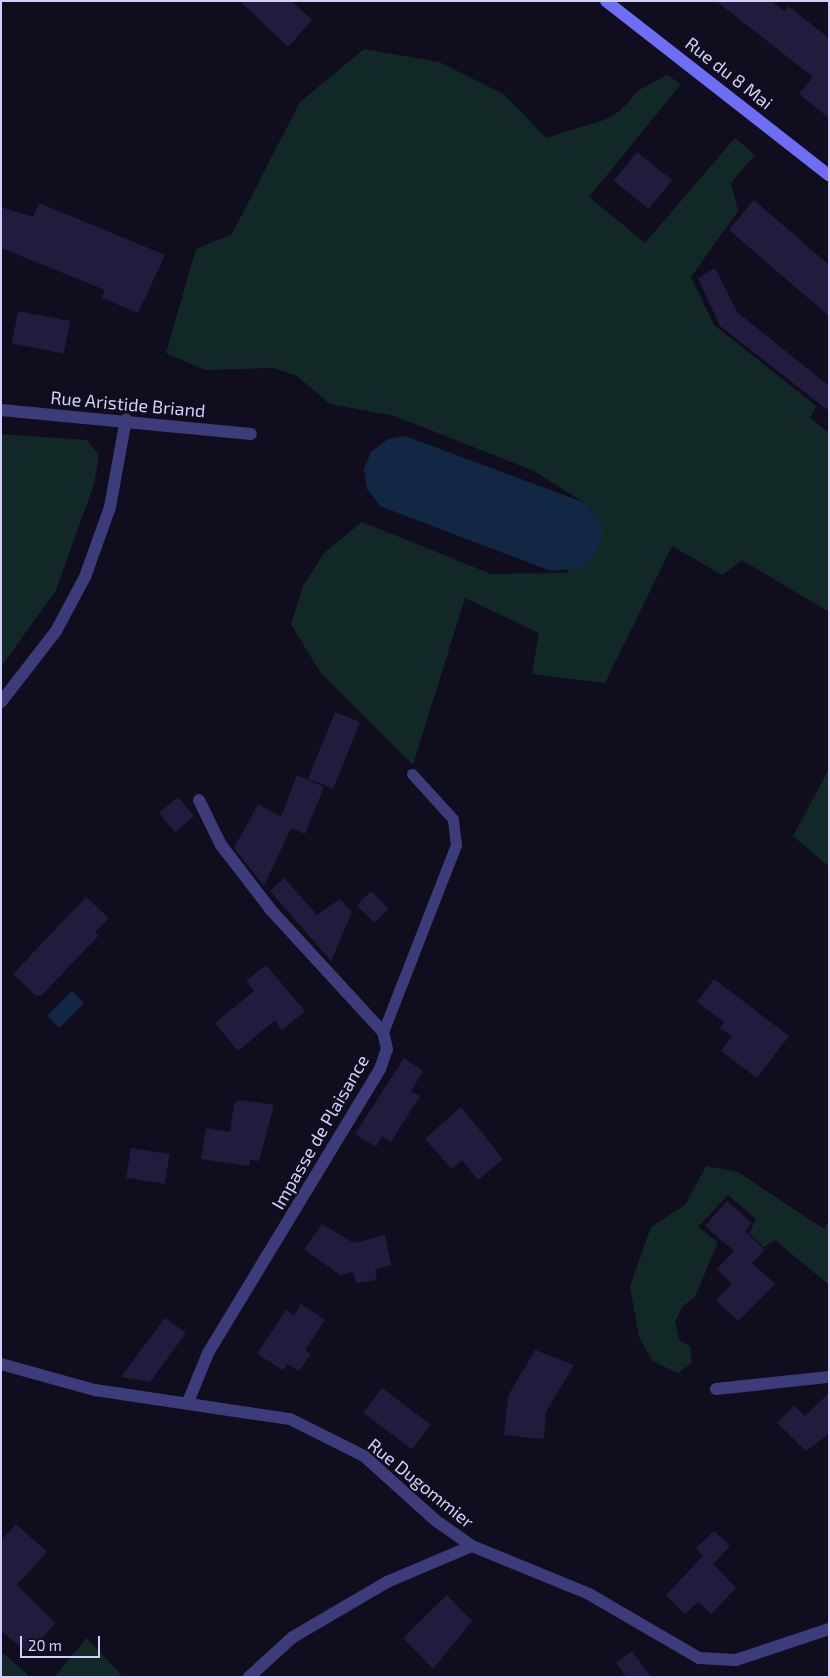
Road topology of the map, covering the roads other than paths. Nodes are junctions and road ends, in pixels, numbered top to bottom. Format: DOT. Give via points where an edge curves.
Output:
graph roads {
  1 [pos="606,1"];
  2 [pos="829,175"];
  3 [pos="1,410"];
  4 [pos="126,420"];
  5 [pos="251,434"];
  6 [pos="1,702"];
  7 [pos="412,774"];
  8 [pos="199,800"];
  9 [pos="383,1032"];
  10 [pos="1,1364"];
  11 [pos="829,1377"];
  12 [pos="716,1389"];
  13 [pos="188,1402"];
  14 [pos="472,1546"];
  15 [pos="829,1629"];
  16 [pos="249,1677"];
  1 -- 2 [label="street, Rue du 8 Mai"];
  3 -- 4 [label="street, Rue Aristide Briand"];
  4 -- 5 [label="street, Rue Aristide Briand"];
  4 -- 6 [label="street" via="110,507 85,577 56,631"];
  7 -- 9 [label="lane" via="453,819 456,845 452,866"];
  8 -- 9 [label="street" via="221,845 272,910"];
  9 -- 13 [label="street, Impasse de Plaisance" via="387,1049 380,1069 208,1353"];
  10 -- 13 [label="street, Rue Dugommier" via="95,1390"];
  11 -- 12 [label="street"];
  13 -- 14 [label="street, Rue Dugommier" via="290,1419 331,1438 364,1456 435,1520"];
  14 -- 15 [label="street, Rue Dugommier" via="589,1594 699,1658 736,1660"];
  14 -- 16 [label="street" via="379,1587 293,1637"];
}
